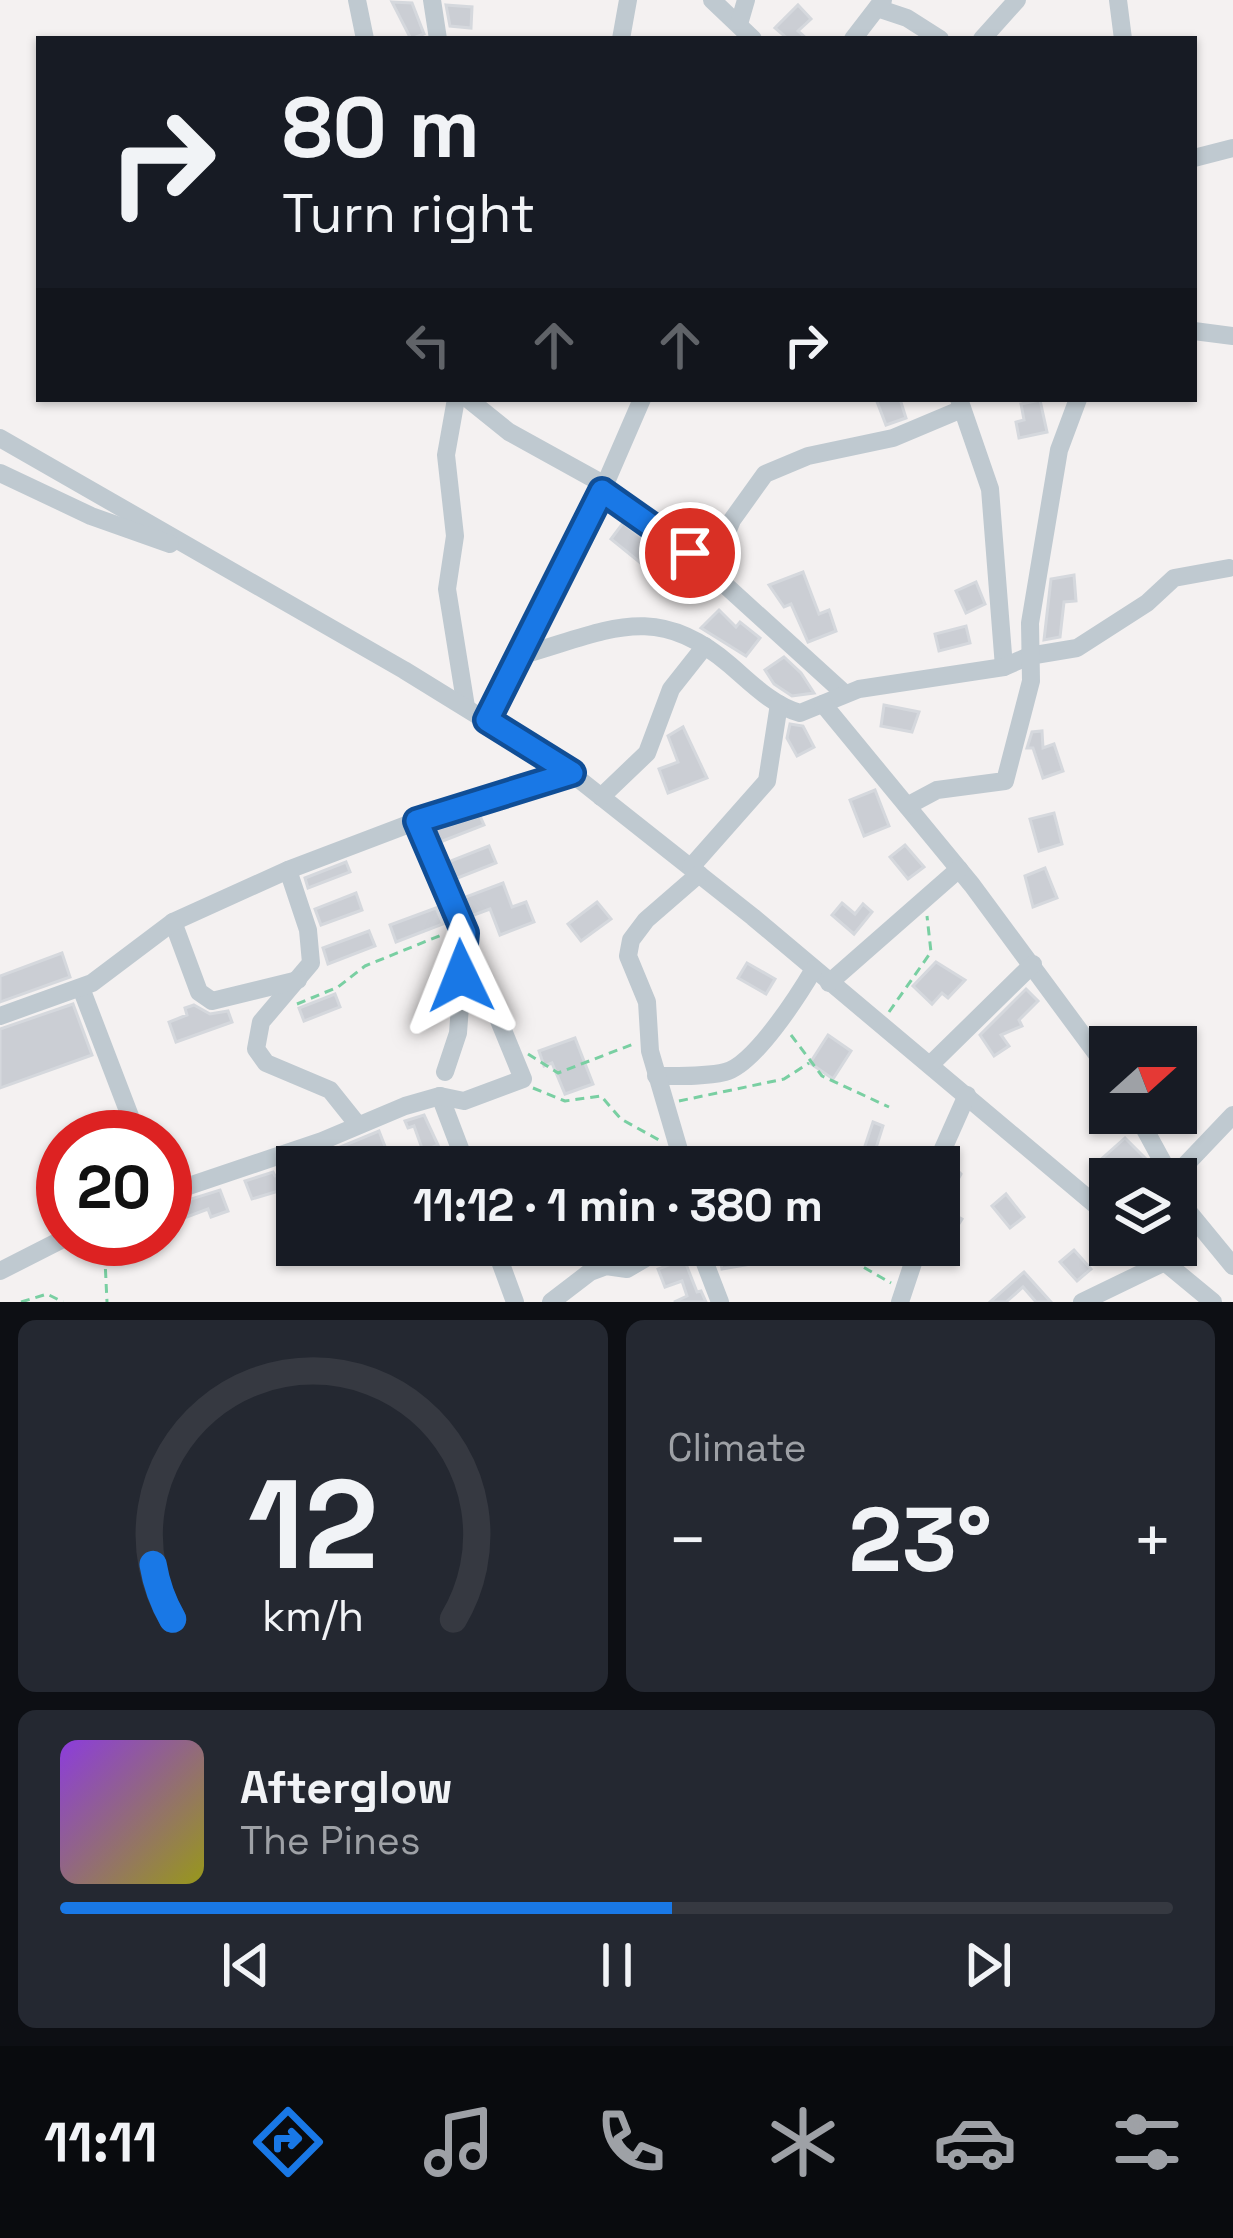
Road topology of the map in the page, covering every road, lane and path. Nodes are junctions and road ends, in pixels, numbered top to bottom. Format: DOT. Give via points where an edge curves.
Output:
graph roads {
  1 [pos="357,0"];
  2 [pos="432,0"];
  3 [pos="628,0"];
  4 [pos="712,0"];
  5 [pos="746,0"];
  6 [pos="1017,0"];
  7 [pos="1118,0"];
  8 [pos="880,4"];
  9 [pos="739,24"];
  10 [pos="364,36"];
  11 [pos="438,36"];
  12 [pos="622,36"];
  13 [pos="750,36"];
  14 [pos="855,36"];
  15 [pos="935,36"];
  16 [pos="985,36"];
  17 [pos="1124,36"];
  18 [pos="1233,148"];
  19 [pos="1197,157"];
  20 [pos="1197,331"];
  21 [pos="1233,336"];
  22 [pos="455,402"];
  23 [pos="472,402"];
  24 [pos="641,402"];
  25 [pos="1077,402"];
  26 [pos="961,404"];
  27 [pos="0,438"];
  28 [pos="0,473"];
  29 [pos="604,488"];
  30 [pos="192,549"];
  31 [pos="1229,568"];
  32 [pos="710,574"];
  33 [pos="705,646"];
  34 [pos="519,656"];
  35 [pos="1029,656"];
  36 [pos="1004,667"];
  37 [pos="845,694"];
  38 [pos="779,704"];
  39 [pos="823,704"];
  40 [pos="466,707"];
  41 [pos="487,720"];
  42 [pos="572,773"];
  43 [pos="601,797"];
  44 [pos="907,806"];
  45 [pos="417,821"];
  46 [pos="959,869"];
  47 [pos="288,870"];
  48 [pos="695,871"];
  49 [pos="920,904"];
  50 [pos="173,922"];
  51 [pos="464,930"];
  52 [pos="1033,964"];
  53 [pos="822,976"];
  54 [pos="303,978"];
  55 [pos="81,988"];
  56 [pos="269,1014"];
  57 [pos="0,1016"];
  58 [pos="780,1019"];
  59 [pos="880,1024"];
  60 [pos="648,1037"];
  61 [pos="1089,1043"];
  62 [pos="516,1058"];
  63 [pos="808,1063"];
  64 [pos="930,1065"];
  65 [pos="445,1072"];
  66 [pos="656,1076"];
  67 [pos="518,1083"];
  68 [pos="968,1095"];
  69 [pos="440,1096"];
  70 [pos="665,1105"];
  71 [pos="890,1107"];
  72 [pos="128,1110"];
  73 [pos="1233,1115"];
  74 [pos="358,1125"];
  75 [pos="459,1146"];
  76 [pos="660,1146"];
  77 [pos="677,1146"];
  78 [pos="945,1146"];
  79 [pos="1192,1158"];
  80 [pos="192,1184"];
  81 [pos="1089,1199"];
  82 [pos="1197,1222"];
  83 [pos="36,1252"];
  84 [pos="105,1266"];
  85 [pos="502,1266"];
  86 [pos="606,1266"];
  87 [pos="706,1266"];
  88 [pos="857,1266"];
  89 [pos="912,1266"];
  90 [pos="1157,1266"];
  91 [pos="1170,1266"];
  92 [pos="1233,1266"];
  93 [pos="0,1270"];
  94 [pos="903,1296"];
  95 [pos="21,1302"];
  96 [pos="63,1302"];
  97 [pos="107,1302"];
  98 [pos="515,1302"];
  99 [pos="551,1302"];
  100 [pos="720,1302"];
  101 [pos="1082,1302"];
  102 [pos="1213,1302"];
  1 -- 10 [label="street"];
  2 -- 11 [label="street"];
  3 -- 12 [label="street"];
  4 -- 9 [label="street"];
  5 -- 9 [label="street"];
  6 -- 16 [label="street"];
  7 -- 17 [label="street"];
  8 -- 14 [label="street"];
  8 -- 15 [label="street"];
  9 -- 13 [label="street"];
  18 -- 19 [label="street"];
  20 -- 21 [label="street"];
  22 -- 40 [label="street" via="446,455 455,536 447,589"];
  23 -- 29 [label="street"];
  24 -- 29 [label="street"];
  25 -- 35 [label="street" via="1059,450"];
  26 -- 32 [label="street" via="893,438 808,456 765,475 732,520"];
  26 -- 36 [label="street" via="991,489"];
  27 -- 30 [label="street"];
  28 -- 30 [label="street" via="92,516"];
  29 -- 32 [label="street"];
  29 -- 34 [label="street"];
  30 -- 40 [label="street"];
  31 -- 35 [label="street" via="1187,572 1077,648"];
  32 -- 37 [label="street"];
  33 -- 34 [label="street" via="665,626 621,627"];
  33 -- 38 [label="street"];
  33 -- 43 [label="street" via="671,689 647,753"];
  34 -- 41 [label="street"];
  35 -- 36 [label="street"];
  35 -- 44 [label="street" via="1031,681 1004,781 938,790"];
  36 -- 37 [label="street"];
  37 -- 39 [label="street"];
  38 -- 39 [label="street" via="800,713"];
  38 -- 48 [label="street" via="767,782"];
  39 -- 44 [label="street"];
  40 -- 41 [label="street"];
  41 -- 42 [label="street"];
  42 -- 43 [label="street"];
  42 -- 45 [label="street"];
  43 -- 48 [label="street"];
  44 -- 46 [label="street"];
  45 -- 47 [label="street"];
  45 -- 51 [label="street"];
  46 -- 49 [label="street"];
  46 -- 52 [label="street"];
  47 -- 50 [label="street"];
  47 -- 54 [label="street" via="308,929 311,962"];
  48 -- 53 [label="street"];
  48 -- 60 [label="street" via="631,940"];
  49 -- 53 [label="street"];
  49 -- 59 [label="path" via="932,952"];
  50 -- 54 [label="street" via="199,992 212,1001"];
  50 -- 55 [label="street"];
  51 -- 56 [label="path" via="365,966 325,994"];
  51 -- 62 [label="street"];
  51 -- 65 [label="street" via="458,1033"];
  52 -- 61 [label="street"];
  52 -- 64 [label="street"];
  53 -- 58 [label="street"];
  53 -- 59 [label="street"];
  54 -- 56 [label="street"];
  55 -- 57 [label="street"];
  55 -- 72 [label="street"];
  56 -- 74 [label="street" via="256,1034 266,1063 330,1090"];
  58 -- 63 [label="path"];
  58 -- 66 [label="street" via="729,1071"];
  59 -- 64 [label="street"];
  60 -- 62 [label="path" via="558,1073 532,1053"];
  60 -- 66 [label="street"];
  62 -- 67 [label="street"];
  63 -- 70 [label="path" via="784,1079"];
  63 -- 71 [label="path"];
  64 -- 68 [label="street"];
  66 -- 70 [label="street"];
  67 -- 69 [label="street" via="464,1101"];
  67 -- 76 [label="path" via="565,1101 601,1096"];
  68 -- 78 [label="street"];
  68 -- 81 [label="street"];
  69 -- 74 [label="street"];
  69 -- 75 [label="street"];
  70 -- 77 [label="street"];
  73 -- 79 [label="street"];
  74 -- 80 [label="street"];
  82 -- 92 [label="street"];
  83 -- 93 [label="street"];
  84 -- 97 [label="path"];
  85 -- 98 [label="street"];
  86 -- 99 [label="street"];
  87 -- 100 [label="street"];
  88 -- 94 [label="path"];
  89 -- 94 [label="street"];
  90 -- 101 [label="street"];
  91 -- 102 [label="street"];
  95 -- 96 [label="path" via="46,1294"];
}
